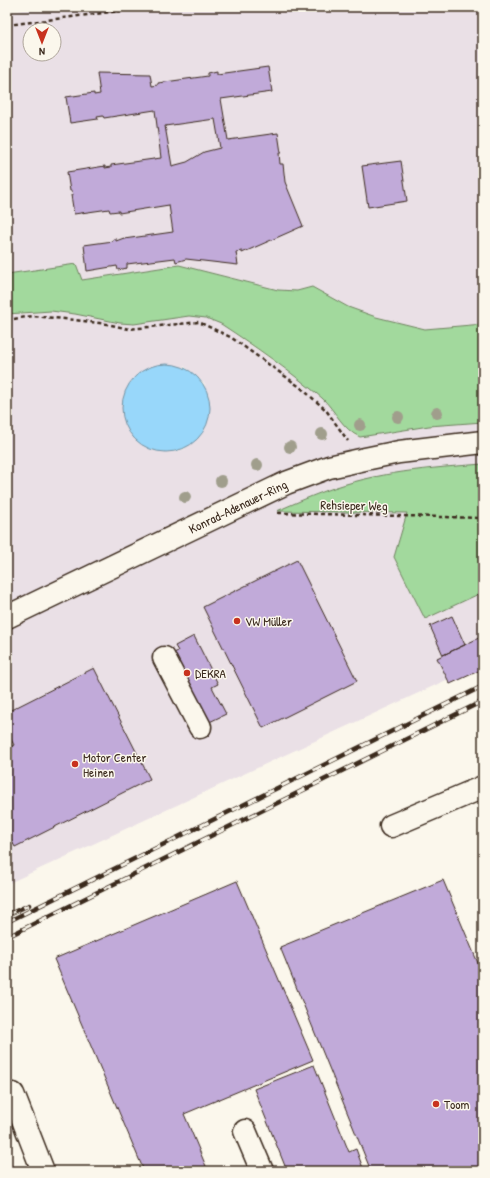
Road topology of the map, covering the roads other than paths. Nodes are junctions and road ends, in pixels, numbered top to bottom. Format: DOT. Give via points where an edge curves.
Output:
graph roads {
  1 [pos="483,442"];
  2 [pos="7,617"];
  3 [pos="164,658"];
  4 [pos="200,727"];
  5 [pos="483,787"];
  6 [pos="391,826"];
  7 [pos="13,1094"];
  8 [pos="245,1131"];
  9 [pos="42,1171"];
  10 [pos="262,1171"];
  1 -- 2 [label="street, Konrad-Adenauer-Ring" via="399,452 329,467 286,483"];
  3 -- 4 [label="street"];
  5 -- 6 [label="street"];
  7 -- 9 [label="street"];
  8 -- 10 [label="street"];
}
